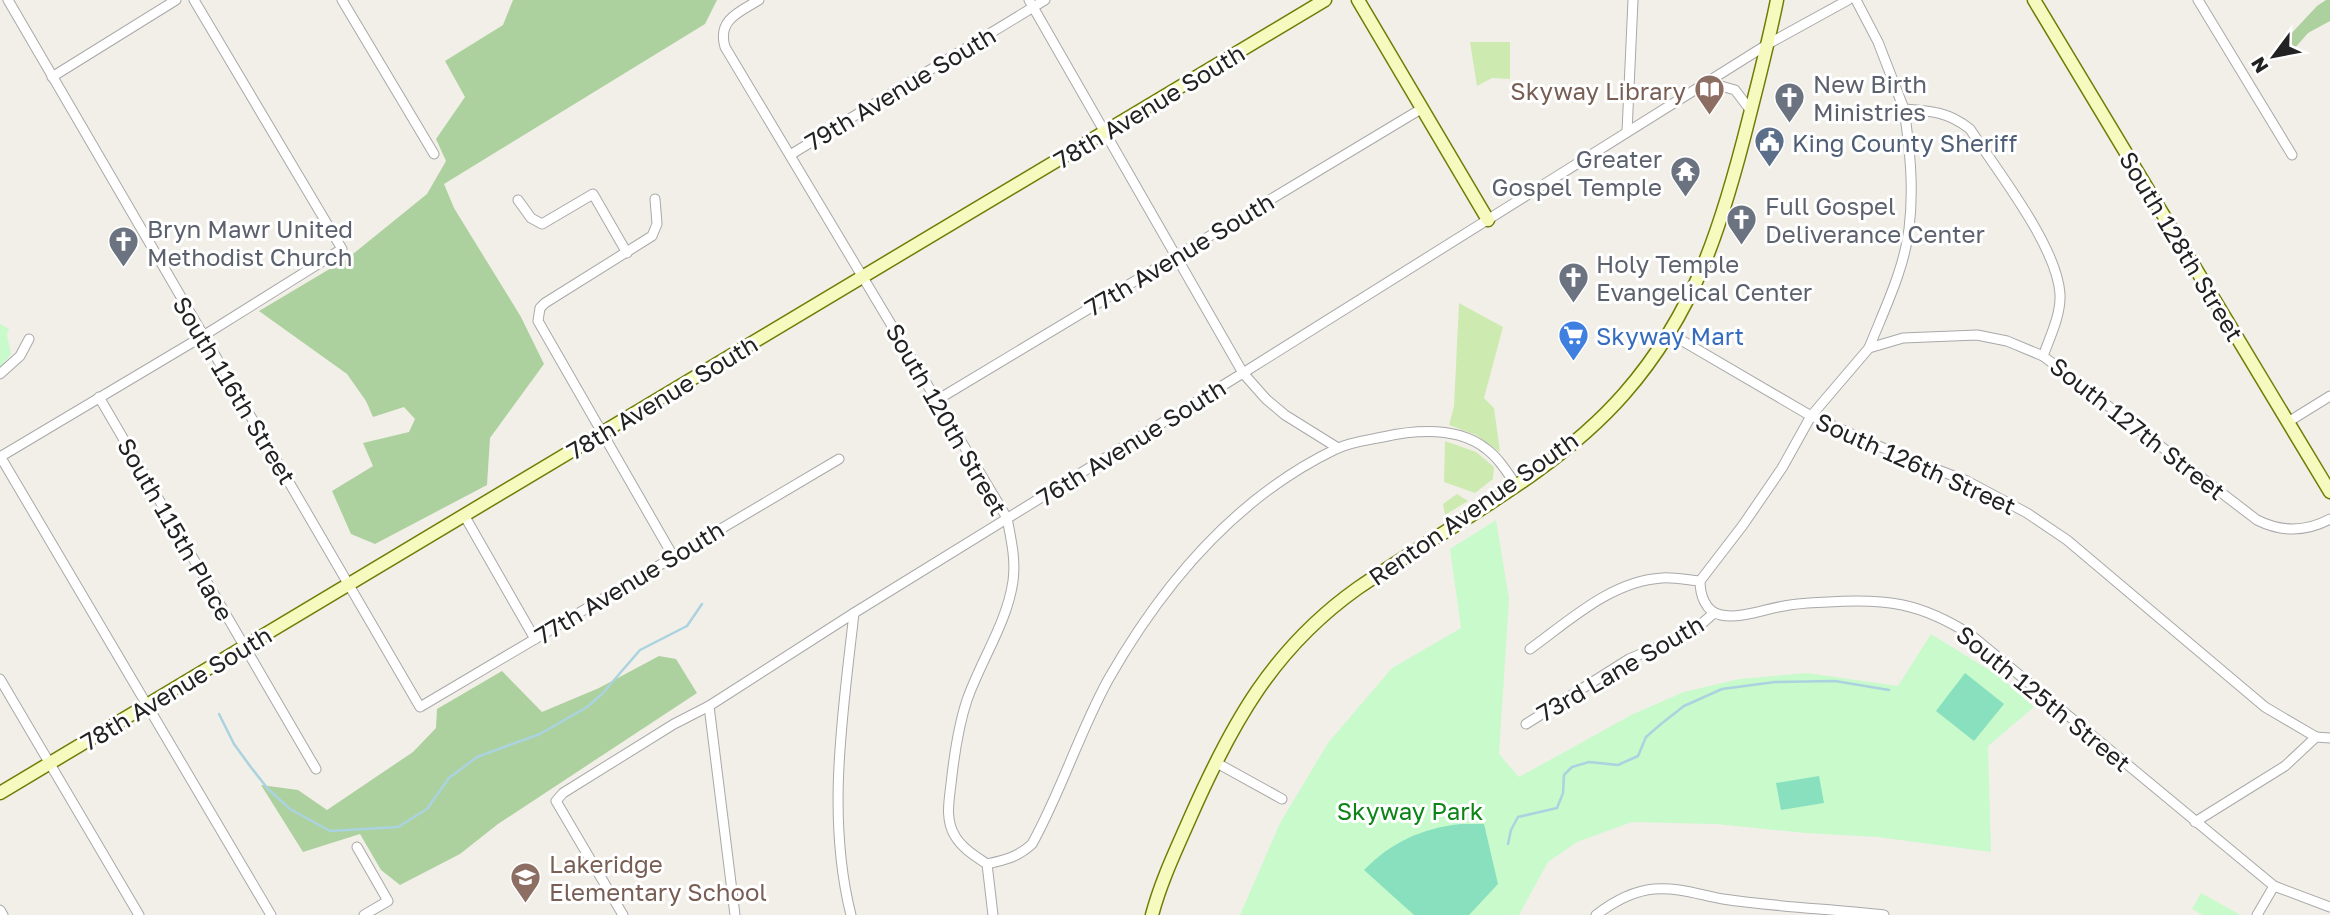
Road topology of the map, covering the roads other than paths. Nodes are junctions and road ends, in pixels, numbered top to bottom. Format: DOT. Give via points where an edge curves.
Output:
graph roads {
  1 [pos="8,0"];
  2 [pos="176,0"];
  3 [pos="194,0"];
  4 [pos="342,0"];
  5 [pos="759,0"];
  6 [pos="1045,0"];
  7 [pos="1325,0"];
  8 [pos="1358,0"];
  9 [pos="1633,0"];
  10 [pos="1777,0"];
  11 [pos="1849,0"];
  12 [pos="1856,0"];
  13 [pos="2034,0"];
  14 [pos="2199,0"];
  15 [pos="1031,4"];
  16 [pos="1768,44"];
  17 [pos="52,77"];
  18 [pos="1707,82"];
  19 [pos="1421,108"];
  20 [pos="1904,109"];
  21 [pos="1751,111"];
  22 [pos="1105,132"];
  23 [pos="1628,132"];
  24 [pos="434,154"];
  25 [pos="790,155"];
  26 [pos="2292,155"];
  27 [pos="518,200"];
  28 [pos="655,200"];
  29 [pos="1488,220"];
  30 [pos="626,253"];
  31 [pos="1177,256"];
  32 [pos="864,277"];
  33 [pos="1670,333"];
  34 [pos="203,336"];
  35 [pos="29,339"];
  36 [pos="1869,348"];
  37 [pos="2043,356"];
  38 [pos="1243,373"];
  39 [pos="0,374"];
  40 [pos="2330,396"];
  41 [pos="99,397"];
  42 [pos="937,400"];
  43 [pos="1811,416"];
  44 [pos="2288,422"];
  45 [pos="602,432"];
  46 [pos="1338,448"];
  47 [pos="0,456"];
  48 [pos="839,459"];
  49 [pos="1516,485"];
  50 [pos="2330,492"];
  51 [pos="464,515"];
  52 [pos="1007,518"];
  53 [pos="2330,520"];
  54 [pos="673,556"];
  55 [pos="1700,581"];
  56 [pos="350,584"];
  57 [pos="854,613"];
  58 [pos="1714,613"];
  59 [pos="535,639"];
  60 [pos="245,648"];
  61 [pos="1530,649"];
  62 [pos="0,679"];
  63 [pos="147,705"];
  64 [pos="709,706"];
  65 [pos="420,707"];
  66 [pos="1526,724"];
  67 [pos="2316,737"];
  68 [pos="2330,738"];
  69 [pos="51,762"];
  70 [pos="1215,762"];
  71 [pos="316,769"];
  72 [pos="0,793"];
  73 [pos="1282,799"];
  74 [pos="2195,822"];
  75 [pos="357,847"];
  76 [pos="987,864"];
  77 [pos="2274,886"];
  78 [pos="2330,907"];
  79 [pos="0,910"];
  80 [pos="1827,912"];
  81 [pos="3,915"];
  82 [pos="139,915"];
  83 [pos="271,915"];
  84 [pos="365,915"];
  85 [pos="623,915"];
  86 [pos="735,915"];
  87 [pos="851,915"];
  88 [pos="993,915"];
  89 [pos="1152,915"];
  90 [pos="1596,915"];
  91 [pos="1884,915"];
  92 [pos="2257,915"];
  1 -- 17 [label="street, South 116th Street"];
  2 -- 17 [label="street"];
  3 -- 34 [label="street" via="342,249"];
  4 -- 24 [label="street"];
  5 -- 25 [label="street, South 120th Street" via="733,16 722,36"];
  6 -- 15 [label="street, 79th Avenue South"];
  7 -- 22 [label="street, 78th Avenue South"];
  8 -- 19 [label="street"];
  9 -- 23 [label="street"];
  10 -- 16 [label="street, Renton Avenue South"];
  11 -- 16 [label="street, 76th Avenue South"];
  12 -- 20 [label="street"];
  13 -- 44 [label="street, South 128th Street"];
  14 -- 26 [label="street"];
  15 -- 22 [label="street"];
  15 -- 25 [label="street, 79th Avenue South"];
  16 -- 18 [label="street, 76th Avenue South"];
  16 -- 21 [label="street, Renton Avenue South"];
  17 -- 34 [label="street, South 116th Street"];
  18 -- 21 [label="street" via="1735,90"];
  18 -- 23 [label="street, 76th Avenue South"];
  19 -- 29 [label="street"];
  19 -- 31 [label="street, 77th Avenue South"];
  20 -- 36 [label="street" via="1912,168 1909,231"];
  20 -- 37 [label="street, South 127th Street" via="1933,111 1970,129 2043,241 2058,277 2060,296"];
  21 -- 33 [label="street, Renton Avenue South" via="1715,242"];
  22 -- 31 [label="street"];
  22 -- 32 [label="street, 78th Avenue South"];
  23 -- 29 [label="street, 76th Avenue South"];
  25 -- 32 [label="street, South 120th Street"];
  27 -- 30 [label="street" via="531,218 542,224 593,194"];
  28 -- 30 [label="street" via="655,232"];
  29 -- 38 [label="street, 76th Avenue South"];
  30 -- 45 [label="street" via="545,303 538,314 539,326"];
  31 -- 38 [label="street"];
  31 -- 42 [label="street, 77th Avenue South"];
  32 -- 42 [label="street, South 120th Street"];
  32 -- 45 [label="street, 78th Avenue South"];
  33 -- 43 [label="street, South 126th Street"];
  33 -- 49 [label="street, Renton Avenue South" via="1623,395 1566,448"];
  34 -- 41 [label="street"];
  34 -- 56 [label="street, South 116th Street"];
  35 -- 39 [label="street" via="20,356"];
  36 -- 37 [label="street" via="1903,338 1977,335"];
  36 -- 43 [label="street"];
  37 -- 53 [label="street, South 127th Street" via="2257,520 2296,529"];
  38 -- 46 [label="street" via="1285,415"];
  38 -- 52 [label="street, 76th Avenue South"];
  40 -- 44 [label="street"];
  41 -- 47 [label="street"];
  41 -- 60 [label="street, South 115th Place"];
  42 -- 52 [label="street, South 120th Street"];
  43 -- 55 [label="street" via="1774,479"];
  43 -- 67 [label="street, South 126th Street" via="1967,481 2027,513 2067,540 2265,707"];
  44 -- 50 [label="street, South 128th Street"];
  45 -- 51 [label="street, 78th Avenue South"];
  45 -- 54 [label="street"];
  46 -- 49 [label="street" via="1402,432 1443,433 1485,447"];
  46 -- 76 [label="street" via="1265,493 1201,550 1154,607 1107,682 1032,844 1022,854"];
  47 -- 63 [label="street"];
  48 -- 54 [label="street, 77th Avenue South"];
  49 -- 70 [label="street, Renton Avenue South" via="1357,589 1313,625 1261,684"];
  51 -- 56 [label="street, 78th Avenue South"];
  51 -- 59 [label="street"];
  52 -- 57 [label="street, 76th Avenue South"];
  52 -- 76 [label="street, South 120th Street" via="1013,583 967,699 949,800 955,835"];
  54 -- 59 [label="street, 77th Avenue South"];
  55 -- 58 [label="street" via="1703,599"];
  55 -- 61 [label="street" via="1664,578 1624,587"];
  56 -- 60 [label="street, 78th Avenue South"];
  56 -- 65 [label="street, South 116th Street"];
  57 -- 64 [label="street, 76th Avenue South"];
  57 -- 87 [label="street" via="838,808"];
  58 -- 66 [label="street, 73rd Lane South" via="1691,633 1629,659"];
  58 -- 74 [label="street, South 125th Street" via="1731,616 1788,605 1861,600 1919,608 1945,618"];
  59 -- 65 [label="street, 77th Avenue South"];
  60 -- 63 [label="street, 78th Avenue South"];
  60 -- 71 [label="street, South 115th Place"];
  62 -- 69 [label="street"];
  63 -- 69 [label="street, 78th Avenue South"];
  63 -- 83 [label="street"];
  64 -- 85 [label="street, 76th Avenue South" via="562,793 556,801"];
  64 -- 86 [label="street"];
  67 -- 68 [label="street"];
  67 -- 74 [label="street" via="2285,766"];
  69 -- 72 [label="street, 78th Avenue South"];
  69 -- 82 [label="street"];
  70 -- 73 [label="street"];
  70 -- 89 [label="street, Renton Avenue South"];
  74 -- 77 [label="street, South 125th Street"];
  75 -- 84 [label="street" via="388,901"];
  76 -- 88 [label="street"];
  77 -- 78 [label="street, South 125th Street"];
  77 -- 92 [label="street"];
  79 -- 81 [label="street"];
  80 -- 90 [label="street" via="1676,888 1631,895"];
  80 -- 91 [label="street"];
}
